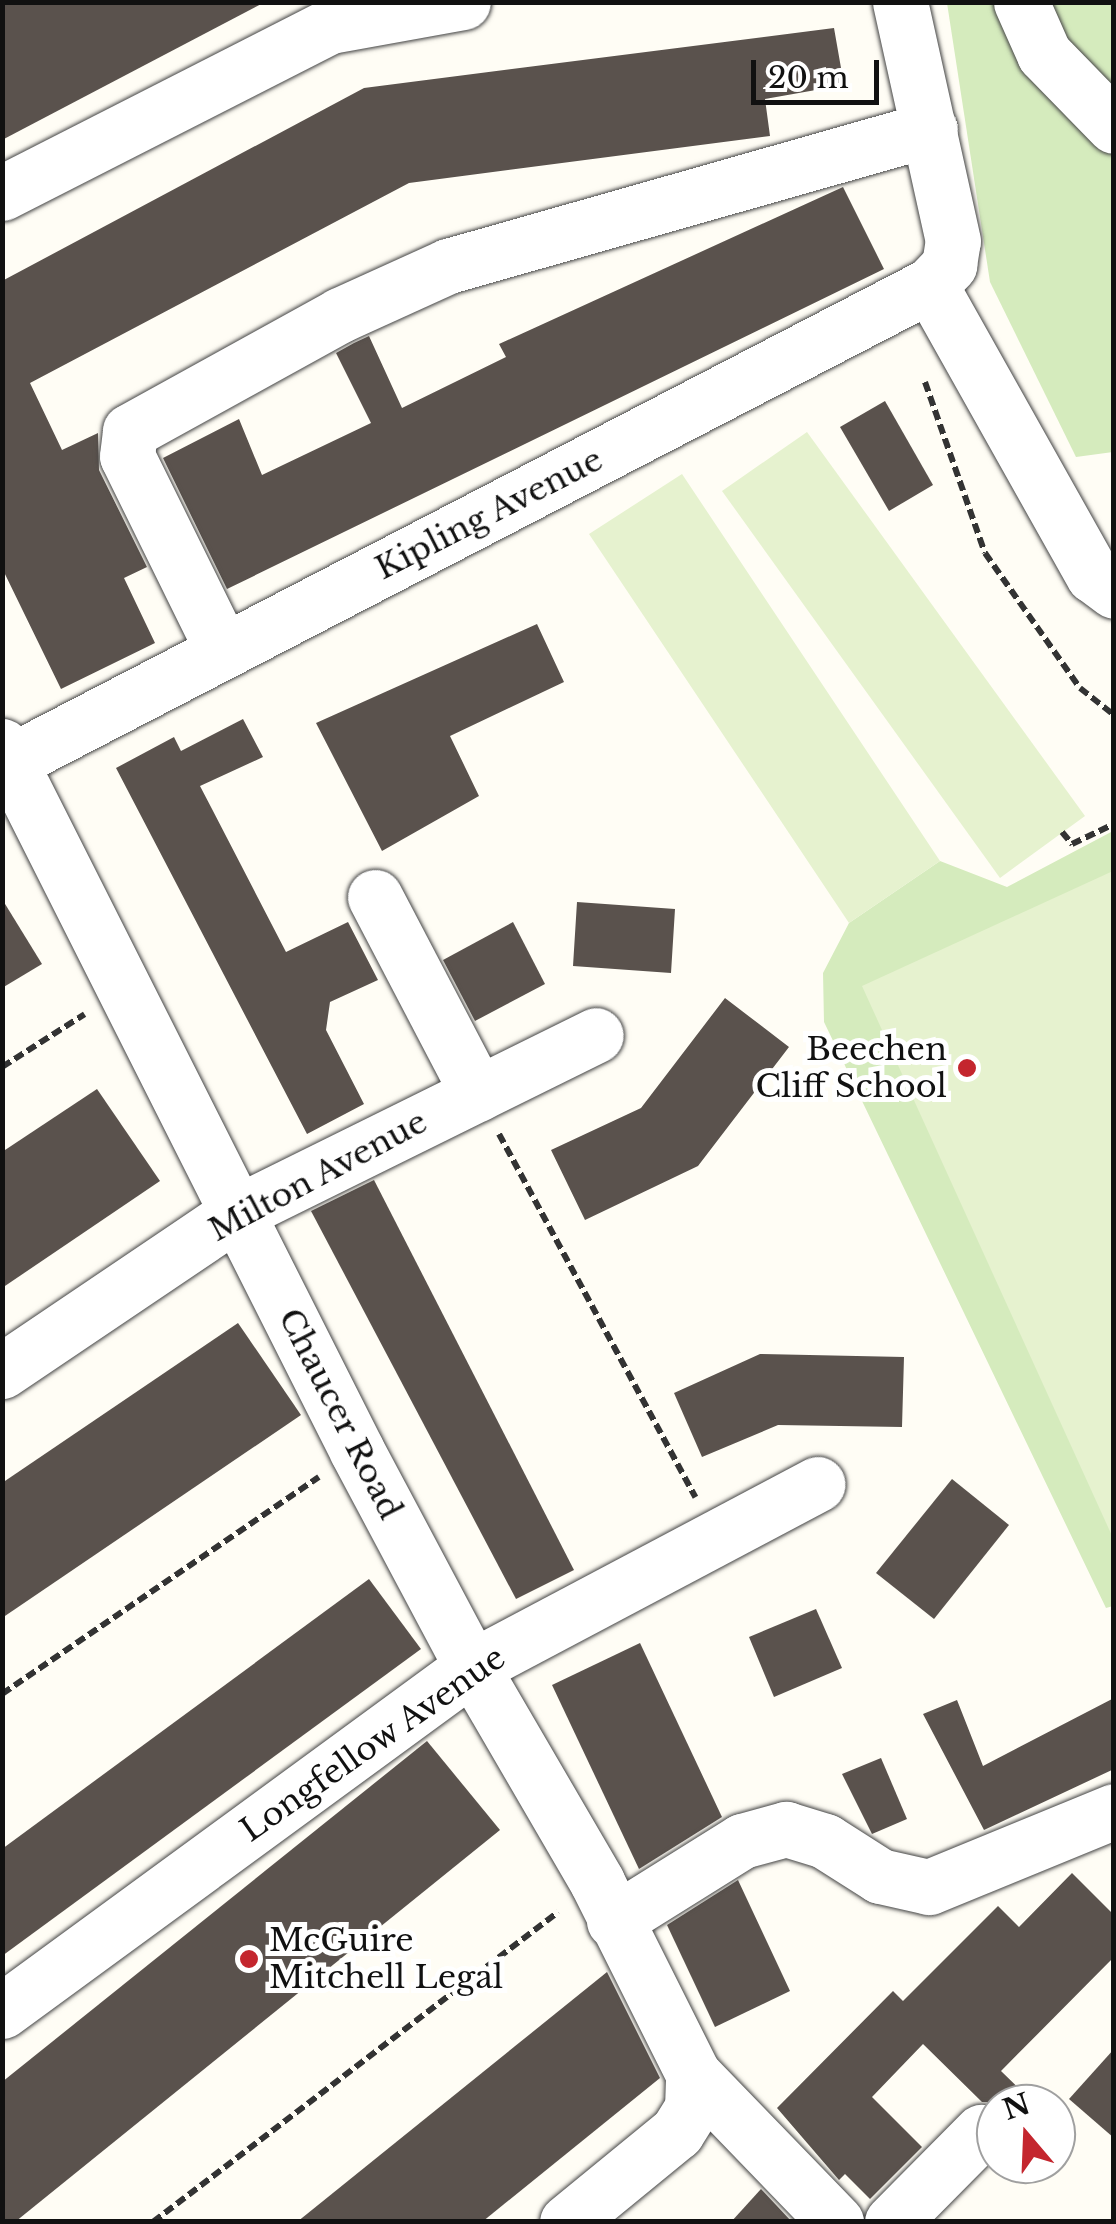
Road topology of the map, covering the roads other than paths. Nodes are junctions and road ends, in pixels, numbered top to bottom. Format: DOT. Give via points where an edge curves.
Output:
graph roads {
  1 [pos="462,2"];
  2 [pos="900,2"];
  3 [pos="1021,2"];
  4 [pos="328,14"];
  5 [pos="1114,126"];
  6 [pos="930,128"];
  7 [pos="2,193"];
  8 [pos="941,263"];
  9 [pos="1114,592"];
  10 [pos="223,651"];
  11 [pos="5,758"];
  12 [pos="375,897"];
  13 [pos="596,1035"];
  14 [pos="478,1094"];
  15 [pos="238,1212"];
  16 [pos="2,1372"];
  17 [pos="818,1484"];
  18 [pos="472,1668"];
  19 [pos="1114,1811"];
  20 [pos="605,1902"];
  21 [pos="2,2012"];
  22 [pos="693,2074"];
  23 [pos="976,2137"];
  24 [pos="567,2222"];
  25 [pos="836,2222"];
  26 [pos="892,2222"];
  1 -- 4 [label="street"];
  2 -- 6 [label="street"];
  3 -- 5 [label="street" via="1044,54"];
  4 -- 7 [label="street"];
  6 -- 8 [label="street"];
  6 -- 10 [label="street" via="448,266 340,315 130,431 126,456"];
  8 -- 9 [label="street" via="1094,574"];
  8 -- 10 [label="street, Kipling Avenue"];
  10 -- 11 [label="street, Kipling Avenue"];
  11 -- 15 [label="street, Chaucer Road"];
  12 -- 14 [label="street"];
  13 -- 14 [label="street, Milton Avenue"];
  14 -- 15 [label="street, Milton Avenue"];
  15 -- 16 [label="street, Milton Avenue"];
  15 -- 18 [label="street, Chaucer Road"];
  17 -- 18 [label="street, Longfellow Avenue"];
  18 -- 20 [label="street, Chaucer Road"];
  18 -- 21 [label="street, Longfellow Avenue"];
  19 -- 20 [label="street" via="929,1887 880,1876 826,1840 786,1829 742,1840"];
  20 -- 22 [label="street, Chaucer Road"];
  22 -- 24 [label="street" via="692,2108 678,2132"];
  22 -- 25 [label="street, Chaucer Road"];
  23 -- 26 [label="street"];
}
